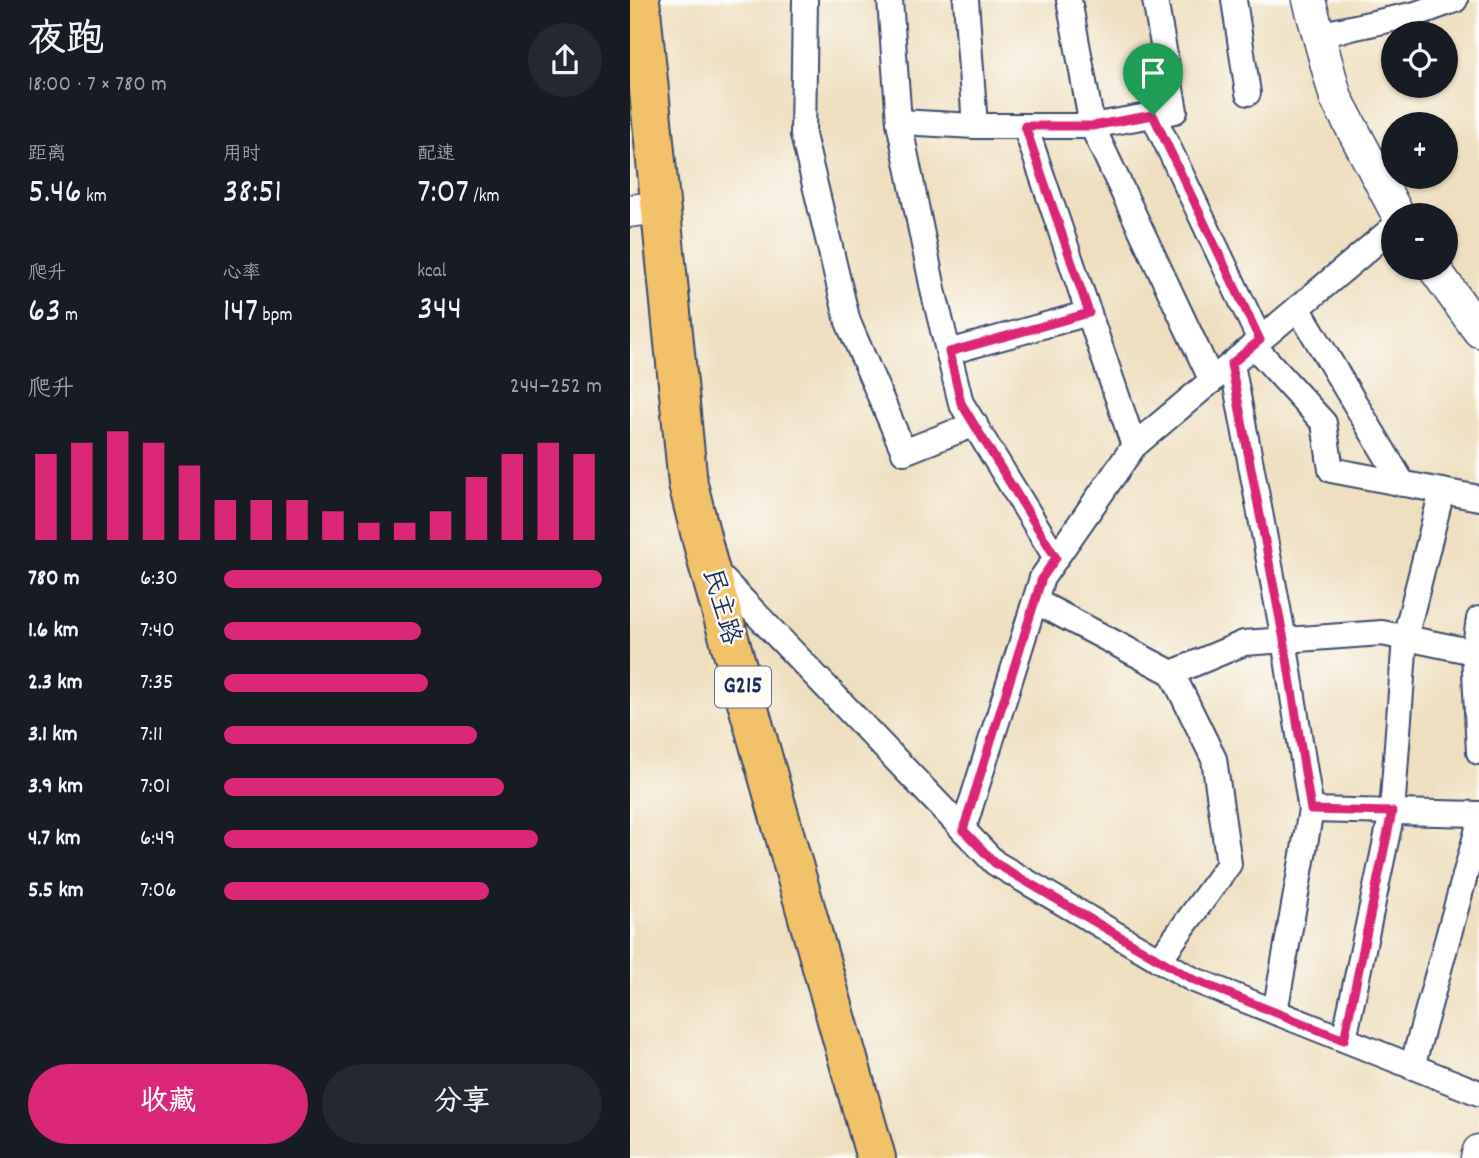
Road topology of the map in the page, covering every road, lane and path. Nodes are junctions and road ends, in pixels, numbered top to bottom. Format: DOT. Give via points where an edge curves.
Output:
graph roads {
  1 [pos="640,0"];
  2 [pos="805,0"];
  3 [pos="890,0"];
  4 [pos="966,0"];
  5 [pos="1069,0"];
  6 [pos="1155,0"];
  7 [pos="1234,0"];
  8 [pos="1309,0"];
  9 [pos="1455,0"];
  10 [pos="1415,7"];
  11 [pos="1318,35"];
  12 [pos="1248,93"];
  13 [pos="1153,115"];
  14 [pos="899,122"];
  15 [pos="975,125"];
  16 [pos="1025,126"];
  17 [pos="1092,126"];
  18 [pos="1392,203"];
  19 [pos="646,209"];
  20 [pos="1381,238"];
  21 [pos="1443,280"];
  22 [pos="1298,308"];
  23 [pos="1089,313"];
  24 [pos="1479,331"];
  25 [pos="1256,343"];
  26 [pos="949,352"];
  27 [pos="1231,364"];
  28 [pos="1212,380"];
  29 [pos="975,424"];
  30 [pos="1135,446"];
  31 [pos="1403,484"];
  32 [pos="1442,491"];
  33 [pos="1479,498"];
  34 [pos="1056,558"];
  35 [pos="708,564"];
  36 [pos="1035,601"];
  37 [pos="1479,619"];
  38 [pos="1405,638"];
  39 [pos="1284,640"];
  40 [pos="1476,653"];
  41 [pos="1172,673"];
  42 [pos="1479,752"];
  43 [pos="1311,810"];
  44 [pos="1392,812"];
  45 [pos="1479,814"];
  46 [pos="1479,825"];
  47 [pos="963,830"];
  48 [pos="1159,960"];
  49 [pos="1275,1012"];
  50 [pos="1344,1040"];
  51 [pos="1412,1067"];
  52 [pos="1479,1093"];
  53 [pos="1479,1151"];
  54 [pos="876,1158"];
  55 [pos="1477,1158"];
  1 -- 19 [label="highway, G215"];
  2 -- 29 [label="street" via="803,135 848,322 904,452"];
  3 -- 14 [label="street"];
  4 -- 15 [label="street"];
  5 -- 17 [label="street"];
  6 -- 13 [label="street" via="1175,111"];
  7 -- 12 [label="street"];
  8 -- 11 [label="street"];
  9 -- 10 [label="street"];
  10 -- 11 [label="street"];
  11 -- 18 [label="street" via="1336,98"];
  13 -- 17 [label="street"];
  13 -- 25 [label="street"];
  14 -- 15 [label="street"];
  14 -- 26 [label="street"];
  15 -- 16 [label="street"];
  16 -- 17 [label="street"];
  16 -- 23 [label="street"];
  17 -- 28 [label="street"];
  19 -- 35 [label="highway, 民主路 / G215" via="688,484"];
  20 -- 22 [label="street"];
  21 -- 24 [label="street"];
  22 -- 25 [label="street"];
  22 -- 31 [label="street"];
  23 -- 26 [label="street"];
  23 -- 30 [label="street"];
  25 -- 27 [label="street"];
  25 -- 31 [label="street" via="1324,423 1331,470"];
  26 -- 29 [label="street" via="961,403"];
  27 -- 28 [label="street"];
  27 -- 39 [label="street"];
  28 -- 30 [label="street"];
  29 -- 34 [label="street"];
  30 -- 34 [label="street"];
  31 -- 32 [label="street"];
  32 -- 33 [label="street"];
  32 -- 38 [label="street"];
  34 -- 36 [label="street" via="1042,578"];
  35 -- 47 [label="street"];
  35 -- 54 [label="highway, 民主路 / G215"];
  36 -- 41 [label="street"];
  36 -- 47 [label="street"];
  37 -- 40 [label="street"];
  38 -- 39 [label="street" via="1382,633"];
  38 -- 40 [label="street"];
  38 -- 44 [label="street"];
  39 -- 41 [label="street" via="1244,643"];
  39 -- 43 [label="street"];
  40 -- 42 [label="street"];
  41 -- 48 [label="street" via="1214,759 1229,864"];
  43 -- 44 [label="street"];
  43 -- 49 [label="street"];
  44 -- 45 [label="street"];
  44 -- 50 [label="street"];
  46 -- 51 [label="street"];
  47 -- 48 [label="street" via="995,863"];
  48 -- 49 [label="street" via="1192,979"];
  49 -- 50 [label="street"];
  50 -- 51 [label="street"];
  51 -- 52 [label="street"];
  53 -- 55 [label="street"];
}
